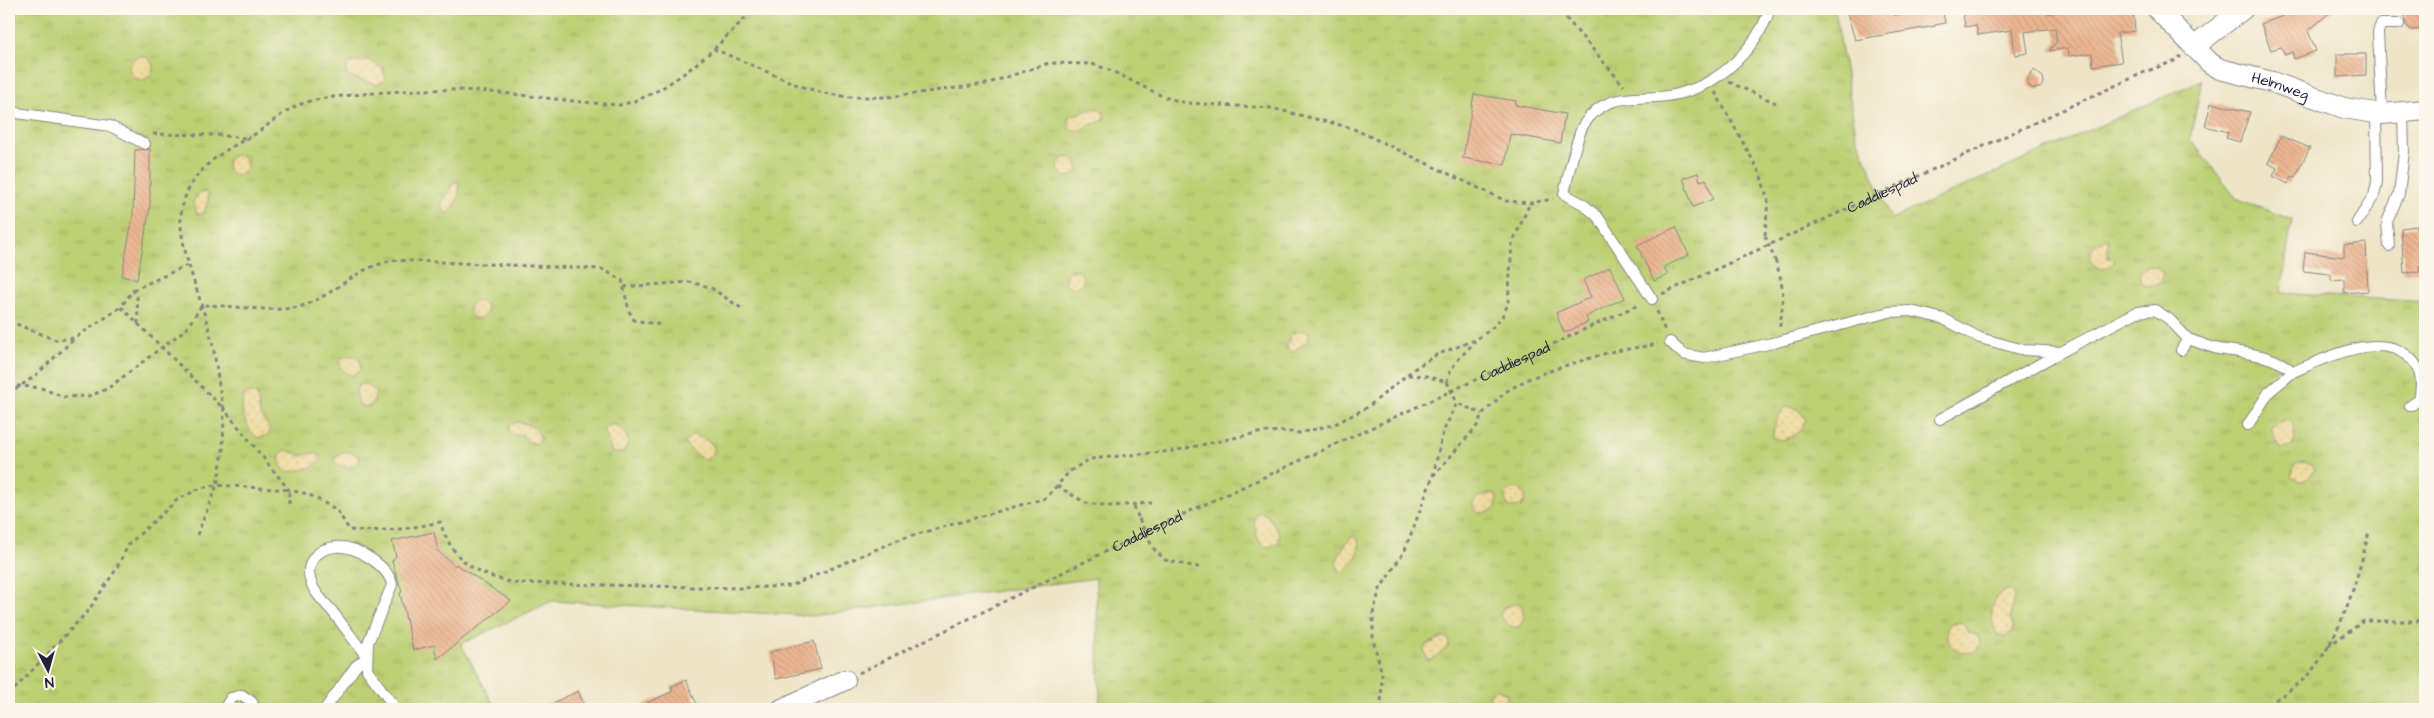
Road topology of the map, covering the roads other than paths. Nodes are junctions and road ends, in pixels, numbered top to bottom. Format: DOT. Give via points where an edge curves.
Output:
graph roads {
  1 [pos="1770,9"];
  2 [pos="2157,9"];
  3 [pos="2243,9"];
  4 [pos="2399,24"];
  5 [pos="2195,46"];
  6 [pos="2425,110"];
  7 [pos="9,112"];
  8 [pos="2379,113"];
  9 [pos="2403,113"];
  10 [pos="145,144"];
  11 [pos="2357,222"];
  12 [pos="2388,246"];
  13 [pos="1652,299"];
  14 [pos="2188,339"];
  15 [pos="1670,342"];
  16 [pos="2181,350"];
  17 [pos="2062,352"];
  18 [pos="2293,372"];
  19 [pos="2422,397"];
  20 [pos="2410,406"];
  21 [pos="1940,419"];
  22 [pos="2248,425"];
  23 [pos="367,657"];
  24 [pos="845,680"];
  25 [pos="224,709"];
  26 [pos="255,709"];
  27 [pos="325,709"];
  28 [pos="396,709"];
  29 [pos="782,709"];
  1 -- 13 [label="lane" via="1758,34 1727,70 1713,80 1679,94 1650,99 1636,96 1614,101 1596,110 1583,125 1564,194 1598,217"];
  2 -- 5 [label="street, Helmweg"];
  3 -- 5 [label="street"];
  4 -- 8 [label="lane" via="2381,24 2378,32"];
  5 -- 8 [label="street, Helmweg" via="2220,69 2272,82 2344,108"];
  6 -- 9 [label="street, Helmweg"];
  7 -- 10 [label="lane" via="110,126"];
  8 -- 9 [label="street, Helmweg"];
  8 -- 11 [label="lane" via="2377,182 2374,196"];
  9 -- 12 [label="lane" via="2399,194 2387,222"];
  14 -- 16 [label="lane"];
  14 -- 17 [label="lane" via="2155,310 2146,310"];
  14 -- 18 [label="lane" via="2285,364"];
  15 -- 17 [label="lane" via="1683,354 1704,358 1889,312 1911,311 1944,319 1980,338 2024,350"];
  17 -- 21 [label="lane"];
  18 -- 19 [label="lane" via="2325,358 2376,345 2400,349 2414,360 2420,373"];
  18 -- 22 [label="lane" via="2269,392"];
  19 -- 20 [label="lane"];
  23 -- 23 [label="lane" via="313,589 308,574 310,562 317,554 338,546 379,563 391,575 392,585 368,643"];
  23 -- 27 [label="lane" via="356,666"];
  23 -- 28 [label="lane" via="367,670"];
  24 -- 29 [label="street"];
  25 -- 26 [label="lane" via="231,698 242,695 252,702"];
}
